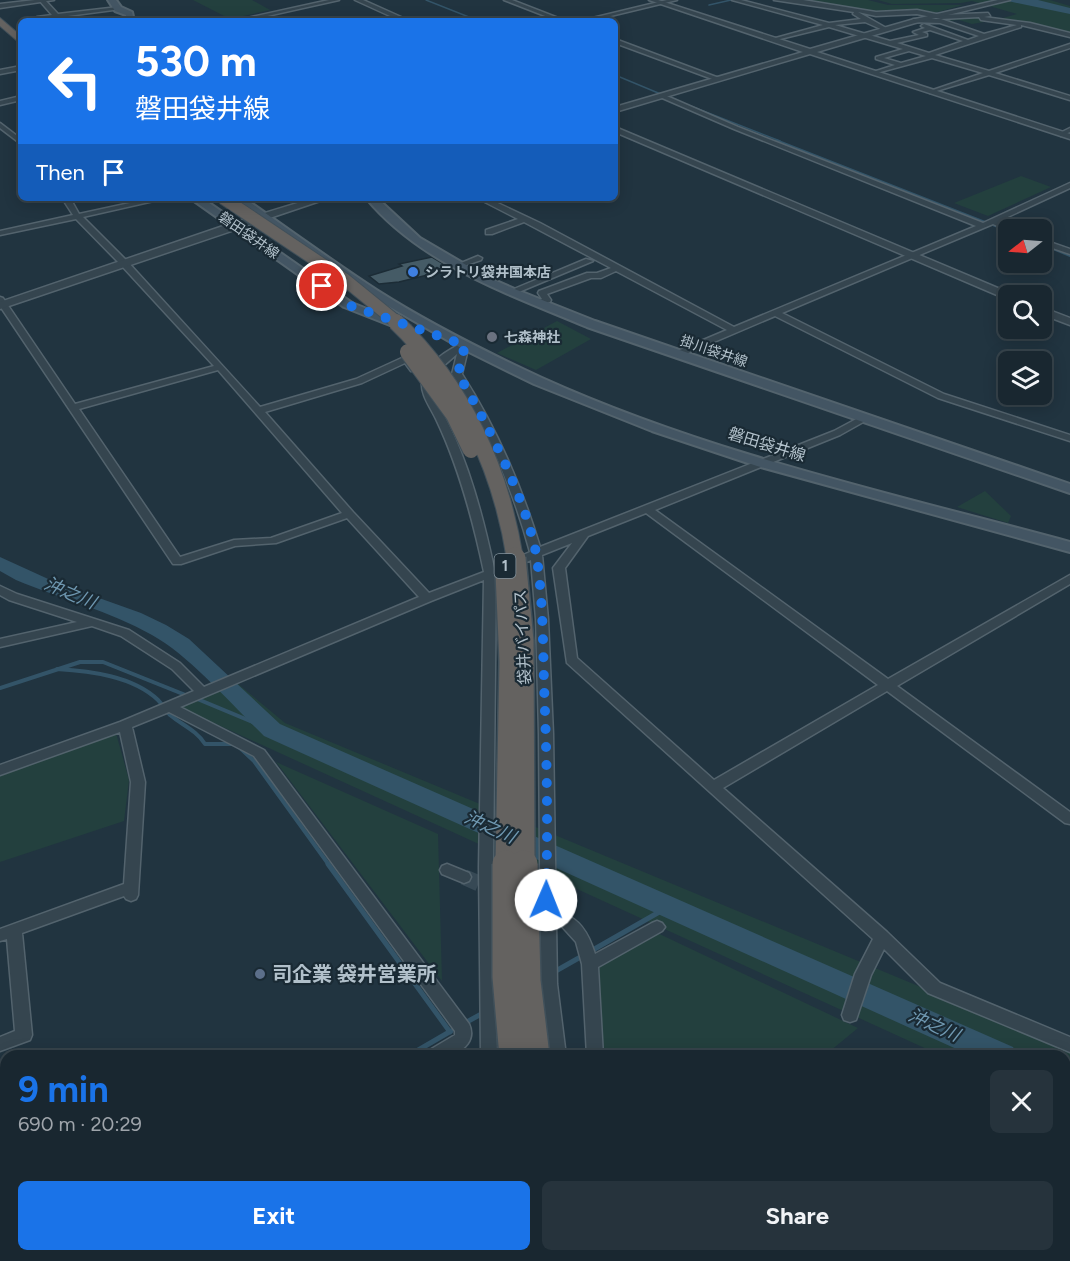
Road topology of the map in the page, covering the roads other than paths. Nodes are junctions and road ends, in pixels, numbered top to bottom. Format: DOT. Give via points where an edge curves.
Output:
graph roads {
  1 [pos="45,0"];
  2 [pos="336,0"];
  3 [pos="358,0"];
  4 [pos="507,0"];
  5 [pos="652,0"];
  6 [pos="674,0"];
  7 [pos="735,0"];
  8 [pos="777,0"];
  9 [pos="794,0"];
  10 [pos="1007,0"];
  11 [pos="661,3"];
  12 [pos="114,4"];
  13 [pos="0,6"];
  14 [pos="91,6"];
  15 [pos="860,14"];
  16 [pos="887,14"];
  17 [pos="988,15"];
  18 [pos="976,17"];
  19 [pos="58,18"];
  20 [pos="63,18"];
  21 [pos="130,18"];
  22 [pos="253,18"];
  23 [pos="400,18"];
  24 [pos="555,18"];
  25 [pos="596,18"];
  26 [pos="938,18"];
  27 [pos="866,20"];
  28 [pos="0,21"];
  29 [pos="916,22"];
  30 [pos="902,24"];
  31 [pos="829,25"];
  32 [pos="932,28"];
  33 [pos="885,29"];
  34 [pos="865,35"];
  35 [pos="984,36"];
  36 [pos="1070,37"];
  37 [pos="18,38"];
  38 [pos="774,40"];
  39 [pos="618,42"];
  40 [pos="972,42"];
  41 [pos="889,43"];
  42 [pos="1070,46"];
  43 [pos="908,49"];
  44 [pos="808,52"];
  45 [pos="930,55"];
  46 [pos="901,65"];
  47 [pos="18,69"];
  48 [pos="0,72"];
  49 [pos="988,73"];
  50 [pos="875,74"];
  51 [pos="717,79"];
  52 [pos="932,92"];
  53 [pos="666,94"];
  54 [pos="1070,98"];
  55 [pos="18,99"];
  56 [pos="18,103"];
  57 [pos="0,105"];
  58 [pos="618,109"];
  59 [pos="0,125"];
  60 [pos="618,130"];
  61 [pos="1070,130"];
  62 [pos="1061,134"];
  63 [pos="1070,136"];
  64 [pos="18,139"];
  65 [pos="8,140"];
  66 [pos="18,140"];
  67 [pos="1070,185"];
  68 [pos="68,201"];
  69 [pos="150,201"];
  70 [pos="199,201"];
  71 [pos="212,201"];
  72 [pos="228,201"];
  73 [pos="241,201"];
  74 [pos="314,201"];
  75 [pos="374,201"];
  76 [pos="487,201"];
  77 [pos="77,216"];
  78 [pos="263,216"];
  79 [pos="524,219"];
  80 [pos="988,224"];
  81 [pos="235,225"];
  82 [pos="998,226"];
  83 [pos="489,232"];
  84 [pos="0,233"];
  85 [pos="1052,245"];
  86 [pos="1070,252"];
  87 [pos="913,256"];
  88 [pos="478,258"];
  89 [pos="589,261"];
  90 [pos="124,263"];
  91 [pos="458,266"];
  92 [pos="612,270"];
  93 [pos="511,292"];
  94 [pos="998,292"];
  95 [pos="540,303"];
  96 [pos="1,304"];
  97 [pos="775,314"];
  98 [pos="1052,315"];
  99 [pos="1070,322"];
  100 [pos="734,331"];
  101 [pos="465,345"];
  102 [pos="678,354"];
  103 [pos="220,367"];
  104 [pos="427,379"];
  105 [pos="73,408"];
  106 [pos="258,411"];
  107 [pos="862,419"];
  108 [pos="1070,438"];
  109 [pos="762,463"];
  110 [pos="1070,489"];
  111 [pos="647,509"];
  112 [pos="348,514"];
  113 [pos="584,535"];
  114 [pos="1070,547"];
  115 [pos="536,553"];
  116 [pos="490,574"];
  117 [pos="1070,579"];
  118 [pos="0,590"];
  119 [pos="427,598"];
  120 [pos="95,622"];
  121 [pos="0,643"];
  122 [pos="888,685"];
  123 [pos="202,692"];
  124 [pos="168,706"];
  125 [pos="125,725"];
  126 [pos="0,770"];
  127 [pos="714,787"];
  128 [pos="1070,819"];
  129 [pos="447,870"];
  130 [pos="464,877"];
  131 [pos="565,921"];
  132 [pos="657,927"];
  133 [pos="7,932"];
  134 [pos="882,937"];
  135 [pos="590,964"];
  136 [pos="850,1015"];
  137 [pos="0,1044"];
  138 [pos="1070,1045"];
  139 [pos="523,1049"];
  140 [pos="444,1050"];
  141 [pos="489,1050"];
  142 [pos="557,1050"];
  143 [pos="595,1050"];
  1 -- 13 [label="street"];
  1 -- 19 [label="street"];
  2 -- 22 [label="street"];
  3 -- 23 [label="street"];
  4 -- 24 [label="street"];
  5 -- 11 [label="street"];
  6 -- 11 [label="street"];
  7 -- 31 [label="street"];
  8 -- 15 [label="street"];
  9 -- 16 [label="street"];
  10 -- 26 [label="street"];
  11 -- 25 [label="street"];
  11 -- 38 [label="street"];
  12 -- 14 [label="street"];
  12 -- 20 [label="street"];
  12 -- 21 [label="main road"];
  15 -- 16 [label="street"];
  15 -- 27 [label="street"];
  15 -- 30 [label="street"];
  16 -- 26 [label="street" via="917,12"];
  17 -- 18 [label="street"];
  18 -- 26 [label="street"];
  18 -- 36 [label="street" via="1014,22"];
  26 -- 29 [label="street"];
  26 -- 35 [label="street"];
  27 -- 31 [label="street"];
  27 -- 33 [label="street"];
  28 -- 37 [label="highway"];
  29 -- 30 [label="street"];
  29 -- 32 [label="street"];
  30 -- 33 [label="street"];
  31 -- 34 [label="street"];
  31 -- 38 [label="street"];
  32 -- 40 [label="street"];
  32 -- 41 [label="street" via="916,32 925,35"];
  33 -- 34 [label="street"];
  34 -- 41 [label="street"];
  34 -- 44 [label="street"];
  35 -- 36 [label="street" via="1017,25"];
  35 -- 40 [label="street"];
  38 -- 44 [label="street"];
  39 -- 51 [label="street"];
  40 -- 45 [label="street"];
  41 -- 43 [label="street"];
  42 -- 49 [label="street"];
  43 -- 45 [label="street"];
  43 -- 46 [label="street" via="878,58"];
  44 -- 50 [label="street"];
  44 -- 51 [label="street"];
  45 -- 46 [label="street"];
  45 -- 49 [label="street"];
  46 -- 50 [label="street"];
  47 -- 48 [label="street"];
  49 -- 52 [label="street"];
  49 -- 54 [label="street"];
  50 -- 52 [label="street"];
  51 -- 53 [label="street"];
  52 -- 62 [label="street"];
  53 -- 58 [label="street"];
  53 -- 80 [label="street" via="736,128"];
  55 -- 57 [label="street"];
  56 -- 57 [label="street"];
  59 -- 64 [label="street"];
  60 -- 87 [label="street"];
  61 -- 62 [label="street"];
  62 -- 63 [label="street"];
  65 -- 66 [label="street"];
  67 -- 80 [label="street"];
  68 -- 77 [label="street"];
  69 -- 77 [label="street"];
  70 -- 81 [label="main road, 磐田袋井線"];
  71 -- 139 [label="highway, 袋井バイパス / 1, bridge" via="371,312 416,360 454,415 480,468 506,574 506,981"];
  72 -- 139 [label="highway, 袋井バイパス / 1, bridge" via="346,280 409,335 453,387 469,414 504,497 519,572 524,635 528,980"];
  73 -- 78 [label="main road, 磐田袋井線"];
  74 -- 78 [label="street"];
  75 -- 91 [label="main road, 掛川袋井線" via="416,240"];
  76 -- 79 [label="street"];
  77 -- 84 [label="street"];
  77 -- 90 [label="street"];
  78 -- 81 [label="street"];
  78 -- 101 [label="main road, 磐田袋井線" via="375,294"];
  79 -- 83 [label="street"];
  79 -- 100 [label="street"];
  80 -- 82 [label="street"];
  80 -- 87 [label="street"];
  81 -- 90 [label="street"];
  81 -- 101 [label="main road, 磐田袋井線" via="348,305"];
  85 -- 86 [label="street"];
  87 -- 94 [label="street"];
  87 -- 97 [label="street"];
  88 -- 91 [label="street"];
  89 -- 93 [label="street"];
  90 -- 96 [label="street"];
  90 -- 103 [label="street"];
  91 -- 93 [label="main road, 掛川袋井線"];
  92 -- 95 [label="street" via="542,293 547,300"];
  93 -- 95 [label="main road, 掛川袋井線"];
  95 -- 102 [label="main road, 掛川袋井線"];
  96 -- 105 [label="street"];
  97 -- 100 [label="street"];
  97 -- 108 [label="street" via="941,396"];
  98 -- 99 [label="street"];
  100 -- 102 [label="street"];
  101 -- 104 [label="street"];
  101 -- 109 [label="main road, 磐田袋井線" via="657,428"];
  101 -- 115 [label="street" via="458,374 478,407 520,501"];
  102 -- 107 [label="main road, 掛川袋井線"];
  103 -- 105 [label="street"];
  103 -- 106 [label="street"];
  104 -- 106 [label="street" via="407,359 358,381"];
  104 -- 116 [label="street" via="427,389 471,497"];
  105 -- 112 [label="street" via="177,562 234,543 272,541"];
  106 -- 112 [label="street"];
  107 -- 109 [label="street"];
  107 -- 110 [label="main road, 掛川袋井線"];
  109 -- 111 [label="street"];
  109 -- 114 [label="main road, 磐田袋井線"];
  111 -- 113 [label="street"];
  111 -- 122 [label="street"];
  112 -- 119 [label="street"];
  113 -- 115 [label="street"];
  113 -- 127 [label="street" via="559,568 571,660"];
  115 -- 116 [label="street"];
  115 -- 142 [label="street" via="542,619 549,984"];
  116 -- 119 [label="street"];
  116 -- 141 [label="street" via="486,867"];
  117 -- 122 [label="street"];
  118 -- 120 [label="street"];
  119 -- 123 [label="street"];
  120 -- 121 [label="street"];
  120 -- 123 [label="street" via="125,633 176,666"];
  122 -- 127 [label="street"];
  122 -- 128 [label="street"];
  123 -- 124 [label="street"];
  124 -- 125 [label="street"];
  124 -- 140 [label="street" via="259,753 463,1029 463,1039"];
  125 -- 126 [label="street"];
  125 -- 133 [label="street" via="138,782 131,891"];
  127 -- 134 [label="street"];
  129 -- 130 [label="street"];
  131 -- 135 [label="street" via="583,939"];
  132 -- 135 [label="street"];
  133 -- 137 [label="street" via="24,1035"];
  134 -- 136 [label="street" via="863,974"];
  134 -- 138 [label="street" via="934,988"];
  135 -- 143 [label="street"];
}
